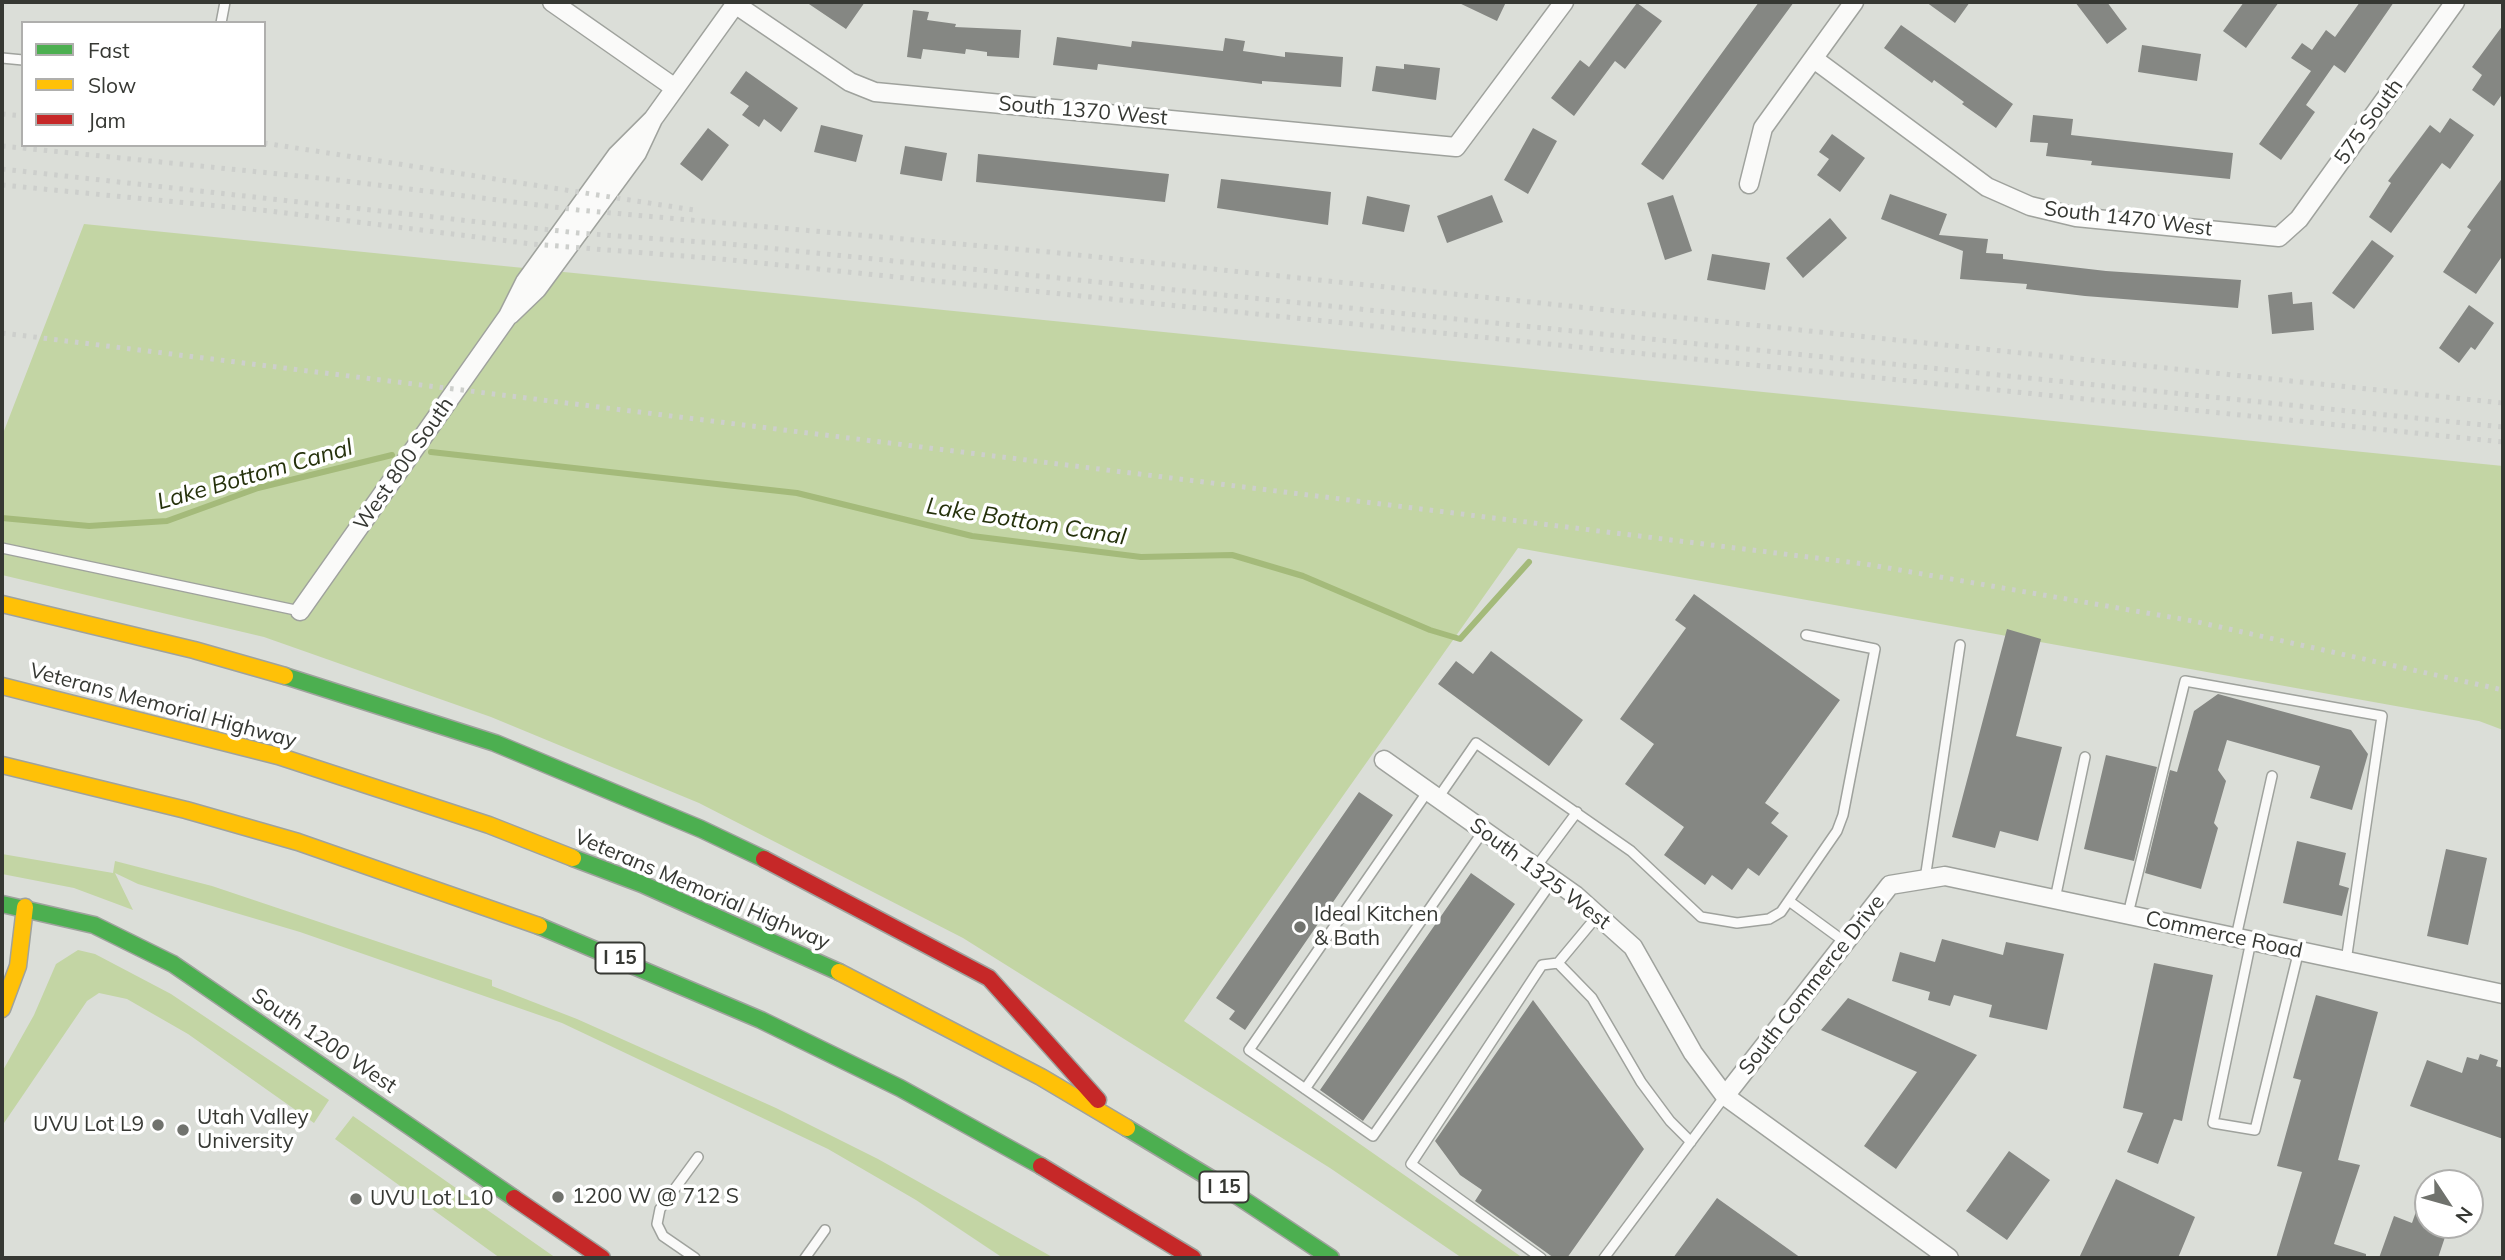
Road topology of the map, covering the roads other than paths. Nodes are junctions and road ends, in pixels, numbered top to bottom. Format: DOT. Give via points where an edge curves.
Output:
graph roads {
  1 [pos="225,2"];
  2 [pos="552,2"];
  3 [pos="1564,2"];
  4 [pos="1854,2"];
  5 [pos="2455,2"];
  6 [pos="736,3"];
  7 [pos="221,21"];
  8 [pos="2,58"];
  9 [pos="1814,59"];
  10 [pos="21,60"];
  11 [pos="676,88"];
  12 [pos="1749,184"];
  13 [pos="2278,237"];
  14 [pos="2,548"];
  15 [pos="2,604"];
  16 [pos="300,611"];
  17 [pos="1806,635"];
  18 [pos="1959,645"];
  19 [pos="2,686"];
  20 [pos="2085,757"];
  21 [pos="1384,760"];
  22 [pos="2,765"];
  23 [pos="2272,776"];
  24 [pos="1433,794"];
  25 [pos="1577,812"];
  26 [pos="1483,831"];
  27 [pos="1536,867"];
  28 [pos="1945,876"];
  29 [pos="1925,879"];
  30 [pos="1553,880"];
  31 [pos="2055,899"];
  32 [pos="1789,901"];
  33 [pos="2,904"];
  34 [pos="25,907"];
  35 [pos="2128,914"];
  36 [pos="1598,915"];
  37 [pos="2244,939"];
  38 [pos="1846,942"];
  39 [pos="2299,950"];
  40 [pos="2346,961"];
  41 [pos="1558,963"];
  42 [pos="2503,994"];
  43 [pos="2,1009"];
  44 [pos="1305,1089"];
  45 [pos="1725,1096"];
  46 [pos="1115,1119"];
  47 [pos="1691,1142"];
  48 [pos="698,1157"];
  49 [pos="825,1230"];
  50 [pos="602,1258"];
  51 [pos="695,1258"];
  52 [pos="805,1258"];
  53 [pos="1193,1258"];
  54 [pos="1331,1258"];
  55 [pos="1541,1258"];
  56 [pos="1604,1258"];
  57 [pos="1950,1258"];
  1 -- 7 [label="lane"];
  2 -- 11 [label="street"];
  3 -- 6 [label="street, South 1370 West" via="1456,147 875,92 850,82"];
  4 -- 9 [label="street"];
  5 -- 13 [label="street, 575 South" via="2299,219"];
  6 -- 11 [label="street, West 800 South"];
  8 -- 10 [label="lane"];
  9 -- 12 [label="street" via="1763,128"];
  9 -- 13 [label="street, South 1470 West" via="1987,187 2030,206 2076,217"];
  11 -- 16 [label="street, West 800 South" via="653,119 637,153 530,297 508,316"];
  14 -- 16 [label="lane"];
  15 -- 46 [label="main road" via="159,640 346,693 506,748 701,829 814,883 989,978"];
  17 -- 32 [label="lane" via="1875,649 1843,815 1829,845"];
  18 -- 29 [label="lane"];
  19 -- 46 [label="main road, Veterans Memorial Highway / I 15" via="278,756 561,852 837,971"];
  20 -- 31 [label="lane"];
  21 -- 24 [label="street, South 1325 West"];
  22 -- 53 [label="main road, I 15" via="298,842 618,957 900,1088 1068,1181"];
  23 -- 37 [label="lane"];
  24 -- 25 [label="lane" via="1476,743"];
  24 -- 26 [label="street, South 1325 West"];
  24 -- 44 [label="lane" via="1249,1051"];
  25 -- 27 [label="lane"];
  25 -- 32 [label="lane" via="1630,851 1701,917 1716,922 1755,922 1781,912"];
  26 -- 27 [label="street, South 1325 West"];
  26 -- 44 [label="lane"];
  27 -- 30 [label="street, South 1325 West"];
  28 -- 29 [label="street, South Commerce Drive"];
  28 -- 31 [label="street, Commerce Road"];
  29 -- 38 [label="street, South Commerce Drive" via="1890,885"];
  30 -- 36 [label="street, South 1325 West"];
  30 -- 44 [label="lane" via="1373,1136"];
  31 -- 35 [label="street, Commerce Road"];
  32 -- 38 [label="lane"];
  33 -- 34 [label="main road, South 1200 West"];
  34 -- 43 [label="main road" via="18,966"];
  34 -- 50 [label="main road, South 1200 West" via="94,925 173,964"];
  35 -- 37 [label="street, Commerce Road"];
  35 -- 40 [label="lane" via="2185,681 2382,716"];
  36 -- 41 [label="lane"];
  36 -- 45 [label="street, South 1325 West" via="1633,947 1693,1053"];
  37 -- 39 [label="street, Commerce Road"];
  37 -- 39 [label="lane" via="2213,1123 2255,1130"];
  38 -- 45 [label="street, South Commerce Drive"];
  39 -- 40 [label="street, Commerce Road"];
  40 -- 42 [label="street, Commerce Road"];
  41 -- 47 [label="lane" via="1592,998 1640,1082"];
  41 -- 55 [label="lane" via="1542,965 1411,1164"];
  45 -- 47 [label="lane"];
  45 -- 57 [label="street, South 1325 West"];
  46 -- 54 [label="main road, Veterans Memorial Highway / I 15"];
  47 -- 56 [label="lane"];
  48 -- 51 [label="lane" via="660,1209 657,1224 663,1236"];
  49 -- 52 [label="lane"];
}
